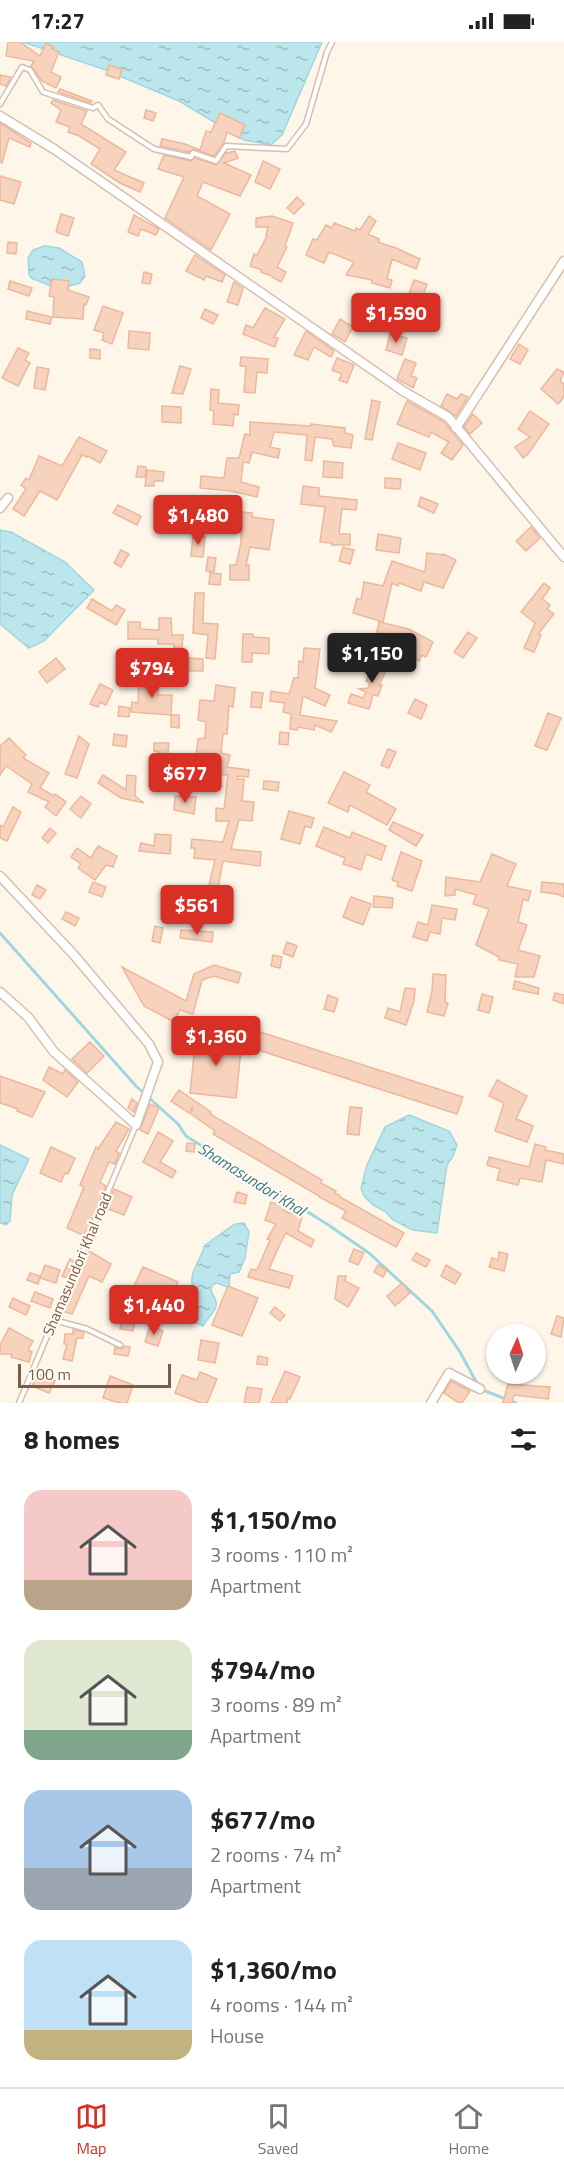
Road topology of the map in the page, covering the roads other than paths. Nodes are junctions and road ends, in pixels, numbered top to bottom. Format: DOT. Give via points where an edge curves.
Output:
graph roads {
  1 [pos="332,42"];
  2 [pos="0,104"];
  3 [pos="0,116"];
  4 [pos="564,261"];
  5 [pos="456,428"];
  6 [pos="8,498"];
  7 [pos="0,508"];
  8 [pos="564,557"];
  9 [pos="0,876"];
  10 [pos="0,992"];
  11 [pos="136,1125"];
  12 [pos="54,1320"];
  13 [pos="120,1345"];
  14 [pos="480,1389"];
  15 [pos="19,1403"];
  16 [pos="431,1403"];
  1 -- 2 [label="lane" via="306,124 287,149 226,146 216,161 193,153 190,157 154,149 108,119 98,105 93,108 43,92 30,69 22,67"];
  3 -- 5 [label="street" via="448,417"];
  4 -- 5 [label="street"];
  5 -- 8 [label="street"];
  6 -- 7 [label="street"];
  9 -- 11 [label="street" via="149,1044 158,1062"];
  10 -- 11 [label="street" via="28,1017 54,1052"];
  11 -- 12 [label="lane, Shamasundori Khal road"];
  12 -- 13 [label="lane" via="87,1329"];
  12 -- 15 [label="lane, Shamasundori Khal road"];
  14 -- 16 [label="street" via="449,1372"];
}
